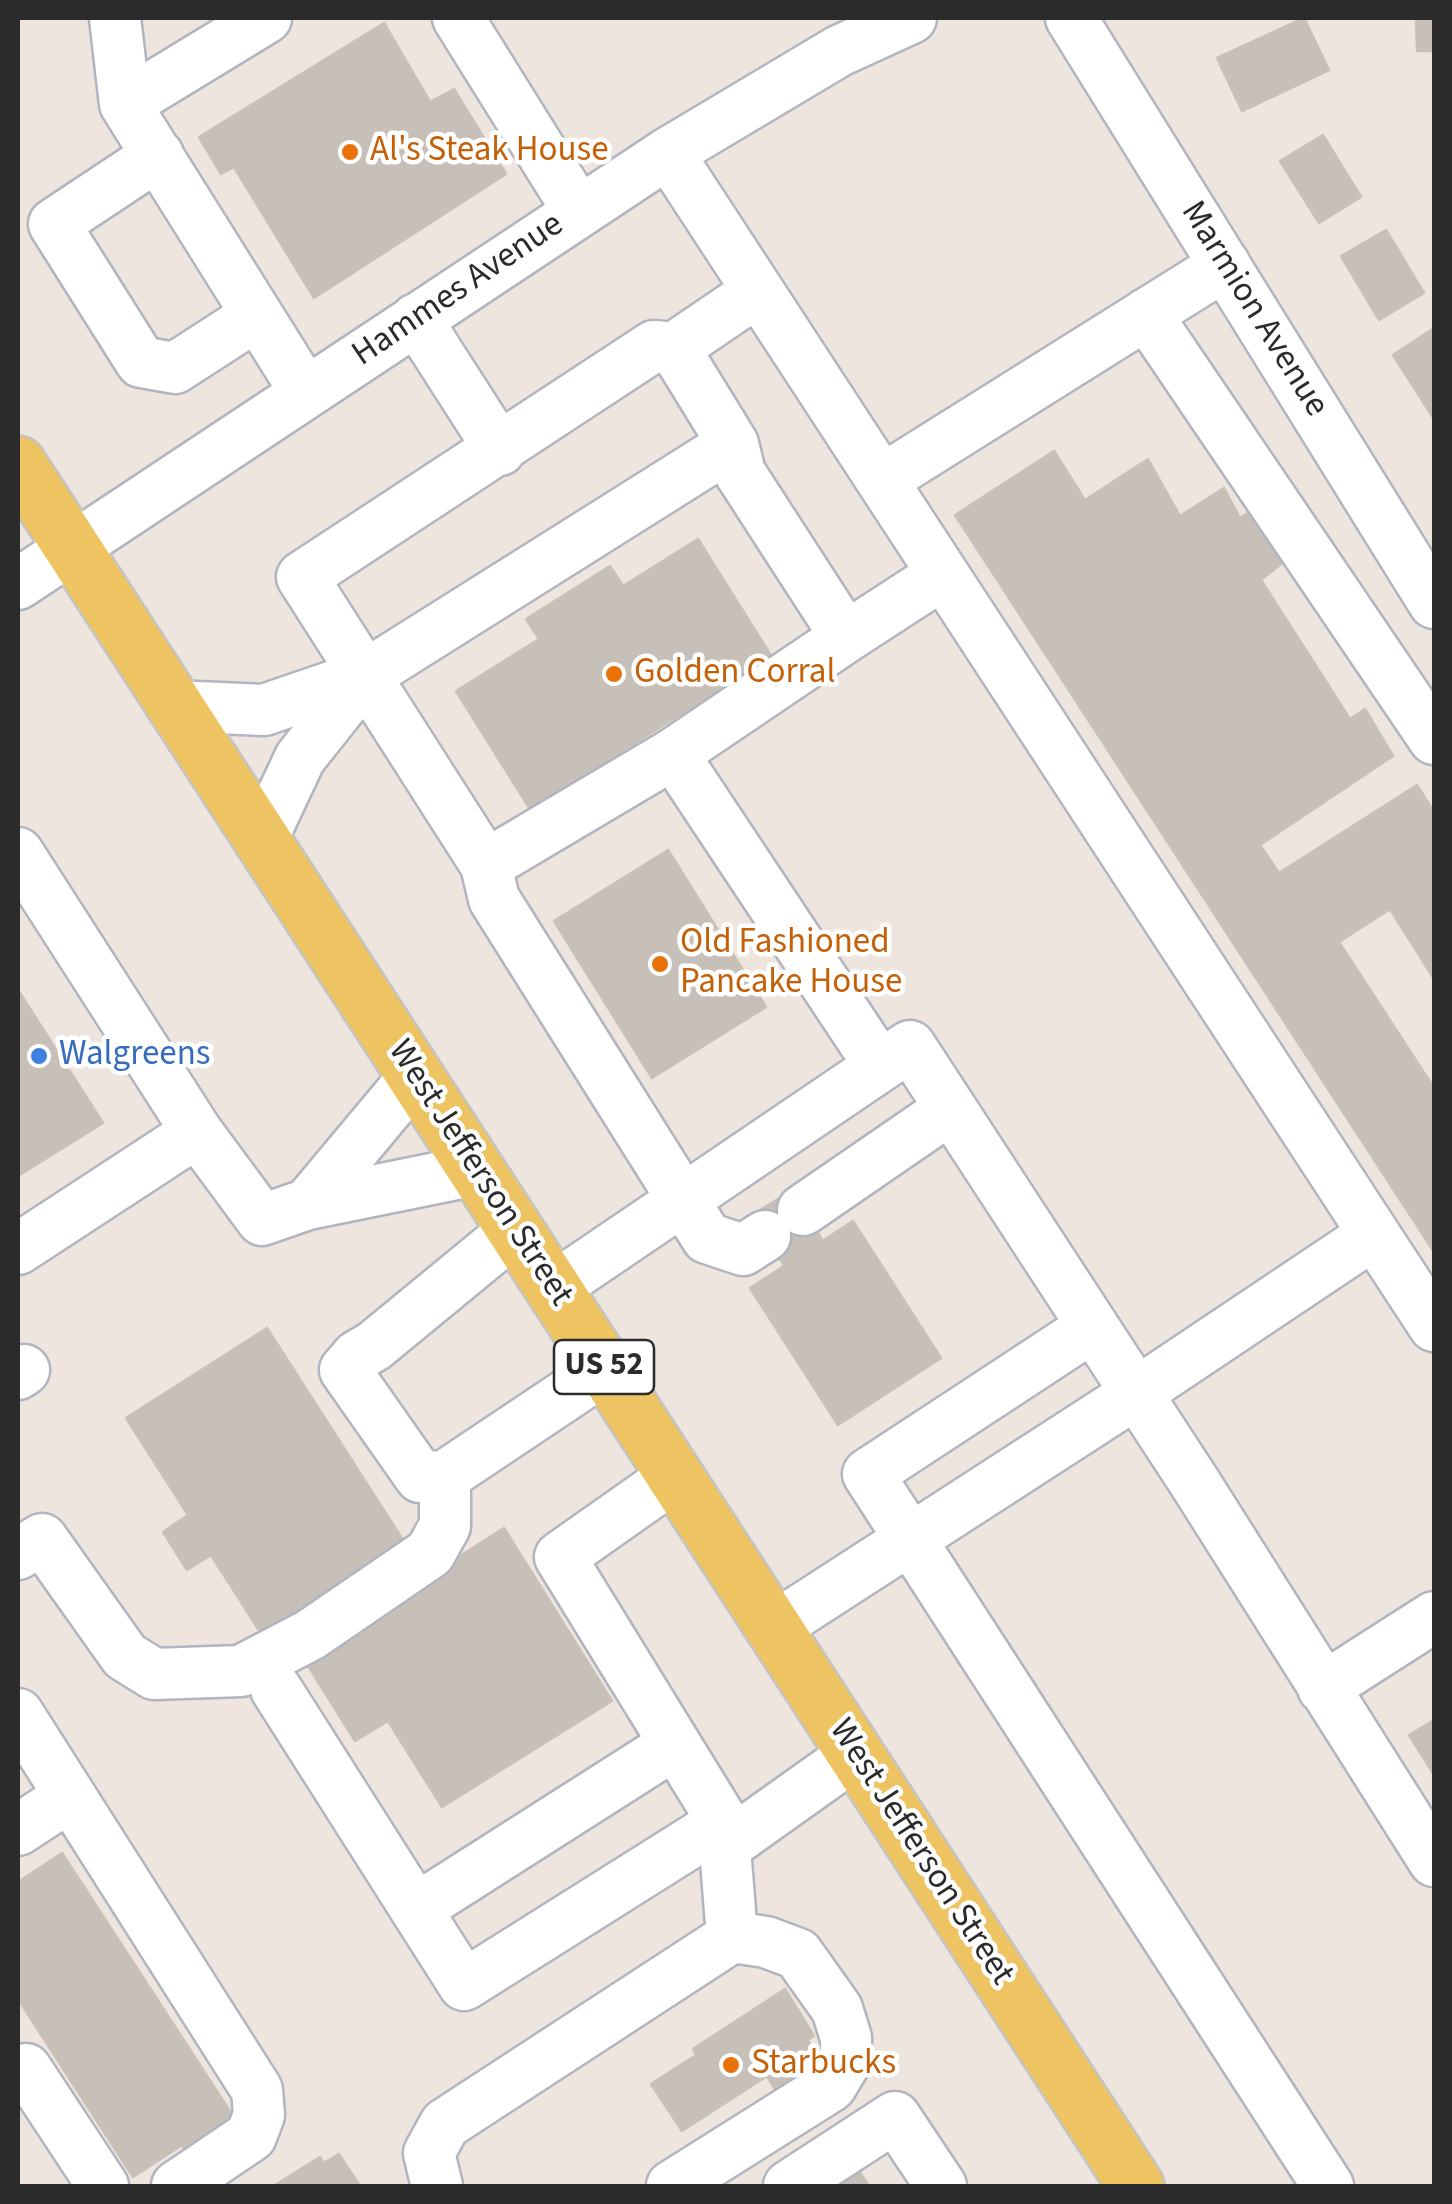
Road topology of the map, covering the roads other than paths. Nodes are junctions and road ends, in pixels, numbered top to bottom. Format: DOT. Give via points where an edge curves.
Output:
graph roads {
  1 [pos="115,18"];
  2 [pos="266,18"];
  3 [pos="458,18"];
  4 [pos="911,18"];
  5 [pos="1071,18"];
  6 [pos="125,104"];
  7 [pos="668,153"];
  8 [pos="158,155"];
  9 [pos="579,212"];
  10 [pos="1225,265"];
  11 [pos="758,291"];
  12 [pos="1146,314"];
  13 [pos="257,315"];
  14 [pos="416,319"];
  15 [pos="674,348"];
  16 [pos="306,392"];
  17 [pos="733,444"];
  18 [pos="500,450"];
  19 [pos="18,464"];
  20 [pos="882,480"];
  21 [pos="72,548"];
  22 [pos="943,574"];
  23 [pos="18,584"];
  24 [pos="1434,603"];
  25 [pos="846,638"];
  26 [pos="366,676"];
  27 [pos="175,706"];
  28 [pos="1434,739"];
  29 [pos="674,754"];
  30 [pos="262,839"];
  31 [pos="18,853"];
  32 [pos="486,865"];
  33 [pos="880,1066"];
  34 [pos="415,1076"];
  35 [pos="950,1109"];
  36 [pos="197,1132"];
  37 [pos="476,1170"];
  38 [pos="683,1201"];
  39 [pos="308,1204"];
  40 [pos="515,1230"];
  41 [pos="1374,1234"];
  42 [pos="18,1249"];
  43 [pos="553,1288"];
  44 [pos="1434,1326"];
  45 [pos="1092,1328"];
  46 [pos="605,1369"];
  47 [pos="1135,1394"];
  48 [pos="445,1476"];
  49 [pos="675,1476"];
  50 [pos="910,1540"];
  51 [pos="18,1554"];
  52 [pos="1434,1617"];
  53 [pos="773,1628"];
  54 [pos="1323,1688"];
  55 [pos="276,1689"];
  56 [pos="18,1714"];
  57 [pos="676,1744"];
  58 [pos="856,1754"];
  59 [pos="70,1796"];
  60 [pos="18,1830"];
  61 [pos="723,1834"];
  62 [pos="1434,1861"];
  63 [pos="416,1909"];
  64 [pos="732,1937"];
  65 [pos="20,2066"];
  66 [pos="103,2186"];
  67 [pos="177,2186"];
  68 [pos="437,2186"];
  69 [pos="672,2186"];
  70 [pos="790,2186"];
  71 [pos="941,2186"];
  72 [pos="1136,2186"];
  73 [pos="1328,2186"];
  1 -- 6 [label="street"];
  2 -- 6 [label="street"];
  3 -- 9 [label="street"];
  4 -- 7 [label="street, Hammes Avenue" via="839,51"];
  5 -- 10 [label="street, Marmion Avenue"];
  6 -- 8 [label="street"];
  7 -- 9 [label="street, Hammes Avenue"];
  7 -- 11 [label="street"];
  8 -- 13 [label="street"];
  8 -- 13 [label="street" via="54,224 141,362 175,368"];
  9 -- 14 [label="street, Hammes Avenue"];
  10 -- 12 [label="street"];
  10 -- 24 [label="street, Marmion Avenue"];
  11 -- 15 [label="street"];
  11 -- 20 [label="street"];
  12 -- 20 [label="street"];
  12 -- 28 [label="street"];
  13 -- 16 [label="street"];
  14 -- 16 [label="street, Hammes Avenue"];
  14 -- 18 [label="street"];
  15 -- 17 [label="street"];
  15 -- 18 [label="street" via="654,346"];
  16 -- 21 [label="street, Hammes Avenue"];
  17 -- 25 [label="street" via="740,473"];
  17 -- 26 [label="street"];
  18 -- 26 [label="street" via="302,577"];
  19 -- 21 [label="main road, West Jefferson Street / US 52"];
  20 -- 22 [label="street"];
  21 -- 23 [label="street, Hammes Avenue"];
  21 -- 27 [label="main road, West Jefferson Street / US 52"];
  22 -- 25 [label="street"];
  22 -- 41 [label="street"];
  25 -- 29 [label="street"];
  26 -- 27 [label="street" via="264,710"];
  26 -- 30 [label="street" via="300,758"];
  26 -- 32 [label="street"];
  27 -- 30 [label="main road, West Jefferson Street / US 52"];
  29 -- 32 [label="street"];
  29 -- 33 [label="street"];
  30 -- 34 [label="main road, West Jefferson Street / US 52"];
  31 -- 36 [label="street"];
  32 -- 38 [label="street" via="494,899"];
  33 -- 35 [label="street" via="910,1046"];
  33 -- 38 [label="street"];
  34 -- 37 [label="main road, West Jefferson Street / US 52"];
  34 -- 39 [label="street"];
  35 -- 38 [label="street" via="744,1250 707,1238"];
  35 -- 45 [label="street"];
  36 -- 39 [label="street" via="262,1220"];
  36 -- 42 [label="street"];
  37 -- 39 [label="street"];
  37 -- 40 [label="main road, West Jefferson Street / US 52"];
  38 -- 43 [label="street"];
  40 -- 43 [label="main road, West Jefferson Street / US 52"];
  40 -- 48 [label="street" via="346,1370 420,1477"];
  41 -- 44 [label="street"];
  41 -- 47 [label="street"];
  43 -- 46 [label="main road, West Jefferson Street / US 52"];
  45 -- 47 [label="street"];
  45 -- 50 [label="street" via="868,1474"];
  46 -- 48 [label="street"];
  46 -- 49 [label="main road, West Jefferson Street / US 52"];
  47 -- 50 [label="street"];
  47 -- 54 [label="street"];
  48 -- 51 [label="street" via="445,1526 430,1553 310,1636 241,1671 154,1674 125,1656 42,1539"];
  49 -- 53 [label="main road, West Jefferson Street / US 52"];
  49 -- 57 [label="street" via="560,1556"];
  50 -- 53 [label="street"];
  50 -- 73 [label="street"];
  52 -- 54 [label="street"];
  53 -- 58 [label="main road, West Jefferson Street / US 52"];
  54 -- 62 [label="street"];
  55 -- 63 [label="street"];
  56 -- 59 [label="street"];
  57 -- 61 [label="street"];
  57 -- 63 [label="street"];
  58 -- 61 [label="street"];
  58 -- 72 [label="main road, West Jefferson Street / US 52"];
  59 -- 60 [label="street"];
  59 -- 67 [label="street" via="257,2090 259,2115 251,2136"];
  61 -- 63 [label="street" via="464,1985"];
  61 -- 64 [label="street"];
  64 -- 68 [label="street" via="445,2124 429,2154"];
  64 -- 69 [label="street" via="798,1954 837,2009 846,2061 831,2086"];
  65 -- 66 [label="street"];
  70 -- 71 [label="street" via="895,2116"];
}
